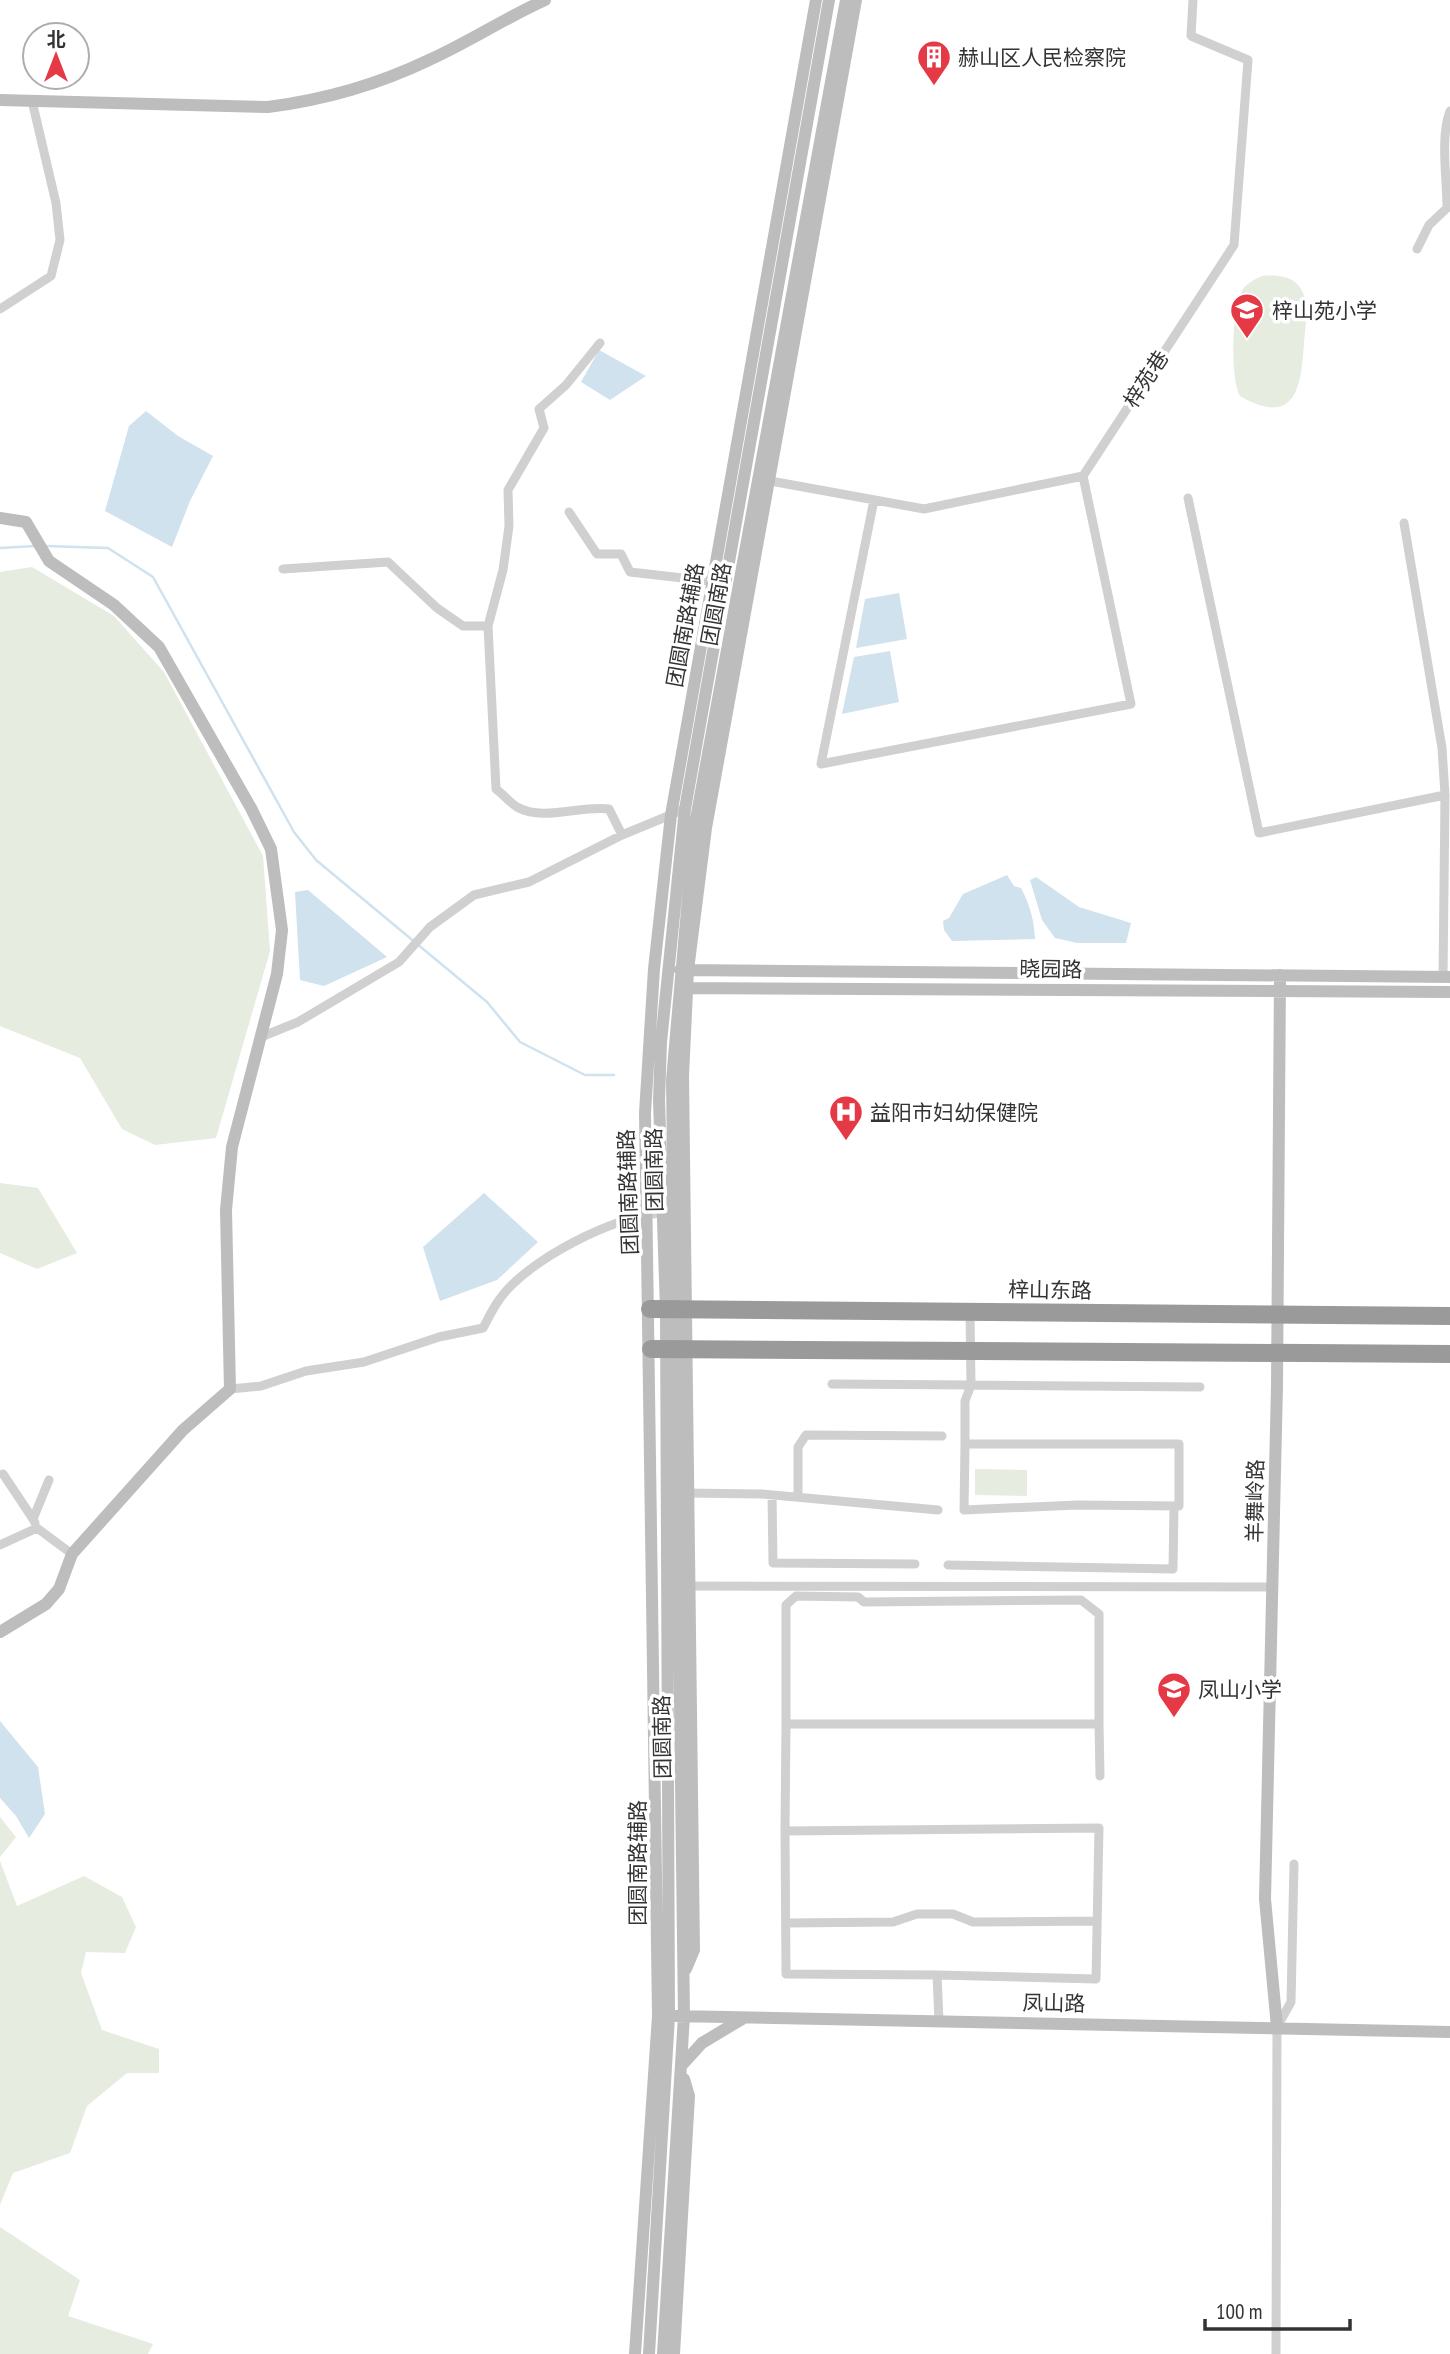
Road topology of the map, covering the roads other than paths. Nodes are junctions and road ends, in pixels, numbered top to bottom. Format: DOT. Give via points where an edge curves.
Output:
graph roads {
  1 [pos="545,0"];
  2 [pos="816,0"];
  3 [pos="829,0"];
  4 [pos="846,0"];
  5 [pos="856,0"];
  6 [pos="1193,0"];
  7 [pos="0,100"];
  8 [pos="32,101"];
  9 [pos="1450,111"];
  10 [pos="1417,249"];
  11 [pos="0,309"];
  12 [pos="600,343"];
  13 [pos="1083,476"];
  14 [pos="763,480"];
  15 [pos="1188,498"];
  16 [pos="874,500"];
  17 [pos="569,512"];
  18 [pos="0,519"];
  19 [pos="1404,523"];
  20 [pos="283,569"];
  21 [pos="712,581"];
  22 [pos="727,583"];
  23 [pos="488,626"];
  24 [pos="1445,794"];
  25 [pos="685,809"];
  26 [pos="671,815"];
  27 [pos="622,835"];
  28 [pos="654,969"];
  29 [pos="678,970"];
  30 [pos="1280,975"];
  31 [pos="1446,977"];
  32 [pos="671,986"];
  33 [pos="1280,991"];
  34 [pos="1450,992"];
  35 [pos="261,1037"];
  36 [pos="683,1076"];
  37 [pos="672,1102"];
  38 [pos="649,1213"];
  39 [pos="663,1213"];
  40 [pos="670,1310"];
  41 [pos="970,1312"];
  42 [pos="1278,1315"];
  43 [pos="1450,1316"];
  44 [pos="670,1349"];
  45 [pos="971,1351"];
  46 [pos="1277,1353"];
  47 [pos="1450,1354"];
  48 [pos="832,1384"];
  49 [pos="971,1385"];
  50 [pos="1199,1387"];
  51 [pos="230,1389"];
  52 [pos="942,1436"];
  53 [pos="965,1444"];
  54 [pos="4,1474"];
  55 [pos="49,1480"];
  56 [pos="684,1493"];
  57 [pos="772,1495"];
  58 [pos="798,1497"];
  59 [pos="1174,1506"];
  60 [pos="938,1510"];
  61 [pos="35,1523"];
  62 [pos="0,1545"];
  63 [pos="72,1554"];
  64 [pos="915,1564"];
  65 [pos="948,1565"];
  66 [pos="685,1586"];
  67 [pos="1272,1587"];
  68 [pos="0,1632"];
  69 [pos="786,1724"];
  70 [pos="1099,1724"];
  71 [pos="1100,1776"];
  72 [pos="785,1831"];
  73 [pos="1294,1864"];
  74 [pos="1097,1921"];
  75 [pos="786,1923"];
  76 [pos="937,1975"];
  77 [pos="663,2016"];
  78 [pos="684,2016"];
  79 [pos="744,2017"];
  80 [pos="939,2021"];
  81 [pos="1277,2026"];
  82 [pos="1450,2032"];
  83 [pos="682,2067"];
  84 [pos="635,2354"];
  85 [pos="649,2354"];
  86 [pos="663,2354"];
  87 [pos="674,2354"];
  88 [pos="1276,2354"];
  1 -- 8 [label="street" via="395,75 300,103 268,107"];
  2 -- 21 [label="street, 团圆南路辅路"];
  3 -- 22 [label="street, 团圆南路"];
  4 -- 14 [label="street, 团圆南路"];
  5 -- 14 [label="street"];
  6 -- 13 [label="street, 梓苑巷" via="1191,36 1248,60 1234,245"];
  7 -- 8 [label="street"];
  8 -- 11 [label="street" via="60,240 51,276"];
  9 -- 10 [label="street" via="1443,130 1448,158 1447,208 1429,225"];
  12 -- 23 [label="street" via="566,385 539,409 544,428 508,490 508,537"];
  13 -- 16 [label="street" via="924,509"];
  13 -- 16 [label="street" via="1131,704 821,764"];
  14 -- 16 [label="street"];
  14 -- 29 [label="street, 团圆南路" via="694,830"];
  15 -- 24 [label="street" via="1259,833"];
  17 -- 21 [label="street" via="597,554 621,554 630,572"];
  18 -- 35 [label="street" via="26,522 49,561 114,605 159,648 251,808 271,849 282,930 277,974"];
  19 -- 24 [label="street" via="1442,748"];
  20 -- 23 [label="street" via="388,562 463,626"];
  21 -- 22 [label="street"];
  21 -- 26 [label="street, 团圆南路辅路"];
  22 -- 25 [label="street, 团圆南路"];
  23 -- 27 [label="street" via="496,789 518,808 561,814 594,806 609,809"];
  24 -- 31 [label="street"];
  25 -- 26 [label="street"];
  25 -- 29 [label="street, 团圆南路"];
  26 -- 27 [label="street"];
  26 -- 28 [label="street, 团圆南路辅路"];
  27 -- 35 [label="street" via="529,882 474,895 454,907 399,962 298,1022"];
  28 -- 29 [label="street, 晓园路"];
  28 -- 32 [label="street, 团圆南路辅路"];
  29 -- 30 [label="street, 晓园路"];
  29 -- 32 [label="street, 团圆南路"];
  30 -- 31 [label="street, 晓园路"];
  30 -- 33 [label="street, 羊舞岭路"];
  32 -- 33 [label="street, 晓园路"];
  32 -- 36 [label="street, 团圆南路辅路"];
  32 -- 37 [label="street, 团圆南路"];
  32 -- 38 [label="street, 团圆南路辅路" via="645,1113"];
  32 -- 39 [label="street, 团圆南路" via="659,1100"];
  33 -- 34 [label="street, 晓园路"];
  33 -- 42 [label="street, 羊舞岭路"];
  35 -- 51 [label="street" via="232,1147 226,1210"];
  36 -- 37 [label="street"];
  36 -- 40 [label="street, 团圆南路辅路"];
  37 -- 40 [label="street, 团圆南路"];
  38 -- 39 [label="street"];
  38 -- 40 [label="street, 团圆南路辅路"];
  38 -- 51 [label="street" via="575,1243 531,1268 499,1298 483,1328 364,1362"];
  39 -- 40 [label="street, 团圆南路"];
  40 -- 41 [label="highway, 梓山东路"];
  40 -- 44 [label="street, 团圆南路辅路"];
  40 -- 44 [label="street, 团圆南路"];
  41 -- 42 [label="highway, 梓山东路"];
  41 -- 45 [label="street"];
  42 -- 43 [label="highway, 梓山东路"];
  42 -- 46 [label="street, 羊舞岭路"];
  44 -- 45 [label="highway"];
  44 -- 56 [label="street, 团圆南路"];
  44 -- 77 [label="street, 团圆南路辅路"];
  45 -- 46 [label="highway"];
  45 -- 49 [label="street"];
  46 -- 47 [label="highway"];
  46 -- 67 [label="street, 羊舞岭路"];
  48 -- 49 [label="street"];
  49 -- 50 [label="street"];
  49 -- 53 [label="street" via="965,1401"];
  51 -- 63 [label="street" via="183,1430"];
  52 -- 58 [label="street" via="806,1435 798,1447"];
  53 -- 59 [label="street" via="964,1510"];
  53 -- 59 [label="street" via="1179,1444 1179,1506"];
  54 -- 61 [label="street"];
  55 -- 61 [label="street"];
  56 -- 57 [label="street"];
  56 -- 66 [label="street, 团圆南路"];
  57 -- 58 [label="street"];
  57 -- 64 [label="street" via="773,1563"];
  58 -- 60 [label="street"];
  59 -- 65 [label="street" via="1173,1569"];
  61 -- 62 [label="street"];
  61 -- 63 [label="street"];
  63 -- 68 [label="street" via="59,1589 46,1604"];
  66 -- 67 [label="street"];
  66 -- 78 [label="street, 团圆南路"];
  67 -- 81 [label="street, 羊舞岭路" via="1265,1899"];
  69 -- 70 [label="street"];
  69 -- 70 [label="street" via="786,1605 796,1596 858,1597 864,1602 1081,1600 1099,1614"];
  69 -- 72 [label="street"];
  70 -- 71 [label="street"];
  72 -- 74 [label="street" via="1099,1828"];
  72 -- 75 [label="street"];
  73 -- 81 [label="street" via="1291,2002"];
  74 -- 75 [label="street" via="973,1922 953,1914 917,1914 893,1922"];
  74 -- 76 [label="street" via="1096,1979"];
  75 -- 76 [label="street" via="786,1974"];
  76 -- 80 [label="street"];
  77 -- 78 [label="street, 凤山路"];
  77 -- 84 [label="street, 团圆南路辅路"];
  77 -- 85 [label="street"];
  78 -- 79 [label="street, 凤山路"];
  78 -- 83 [label="street, 团圆南路"];
  79 -- 80 [label="street, 凤山路"];
  79 -- 83 [label="street" via="702,2043"];
  80 -- 81 [label="street, 凤山路"];
  81 -- 82 [label="street, 凤山路"];
  81 -- 88 [label="street"];
  83 -- 86 [label="street, 团圆南路"];
  83 -- 87 [label="street" via="689,2096"];
}
